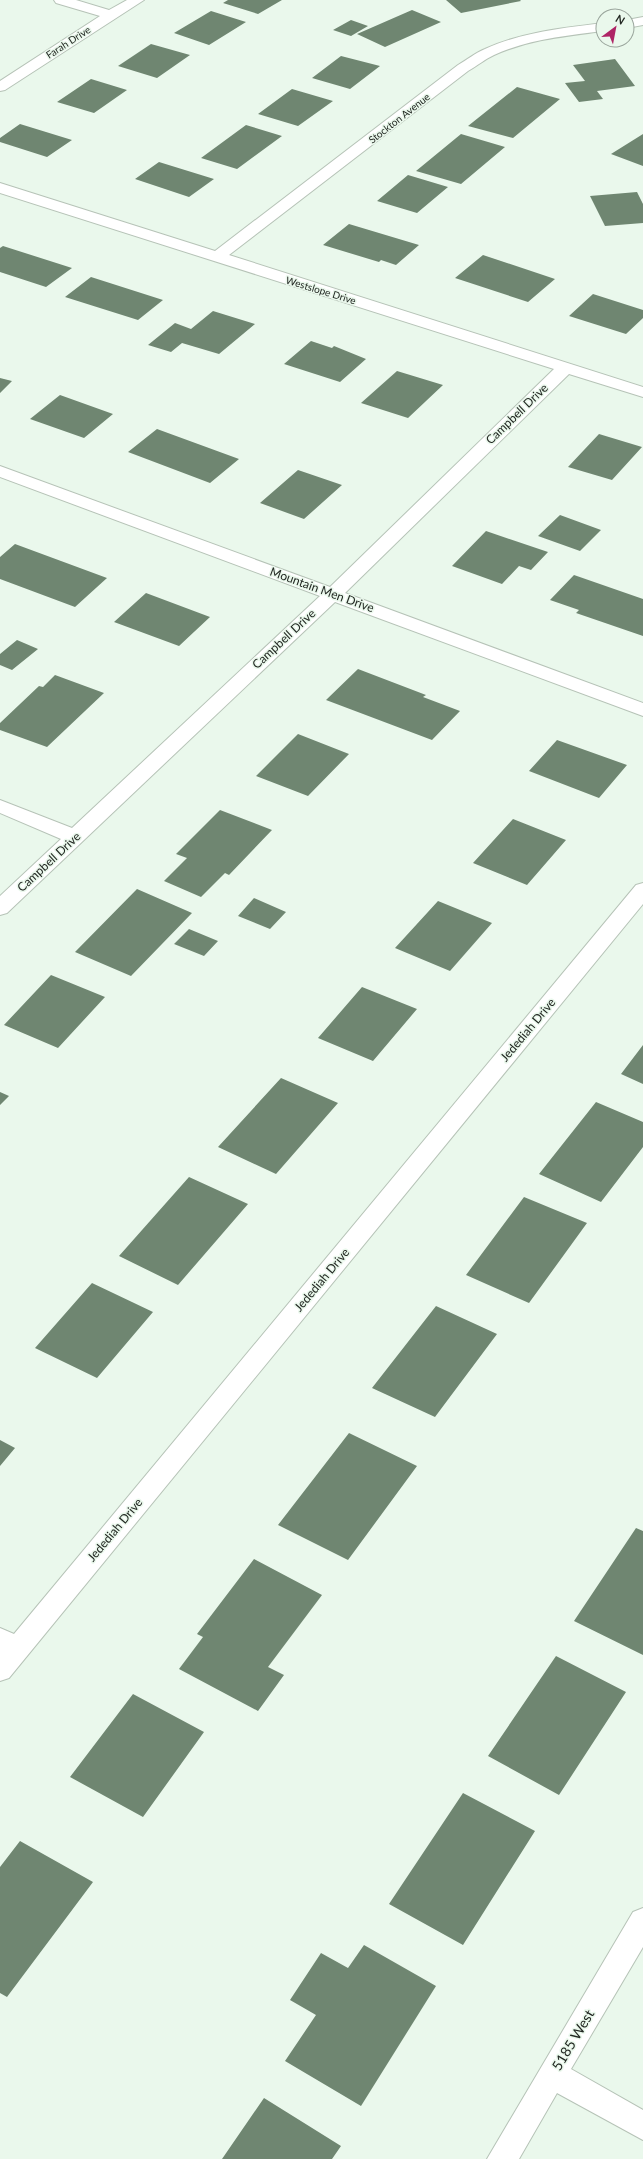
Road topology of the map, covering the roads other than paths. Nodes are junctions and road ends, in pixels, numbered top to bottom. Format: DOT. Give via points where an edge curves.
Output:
graph roads {
  1 [pos="61,0"];
  2 [pos="137,0"];
  3 [pos="111,15"];
  4 [pos="595,28"];
  5 [pos="0,87"];
  6 [pos="0,188"];
  7 [pos="217,257"];
  8 [pos="566,367"];
  9 [pos="643,392"];
  10 [pos="0,471"];
  11 [pos="333,594"];
  12 [pos="643,710"];
  13 [pos="0,806"];
  14 [pos="75,838"];
  15 [pos="643,890"];
  16 [pos="0,908"];
  17 [pos="9,1644"];
  18 [pos="0,1670"];
  19 [pos="643,1921"];
  20 [pos="552,2074"];
  21 [pos="643,2126"];
  22 [pos="502,2159"];
  1 -- 3 [label="street"];
  2 -- 3 [label="street, Farah Drive"];
  3 -- 5 [label="street, Farah Drive"];
  4 -- 7 [label="street, Stockton Avenue" via="544,35 489,52 463,68"];
  6 -- 7 [label="street, Westslope Drive"];
  7 -- 8 [label="street, Westslope Drive"];
  8 -- 9 [label="street, Westslope Drive"];
  8 -- 11 [label="street, Campbell Drive"];
  10 -- 11 [label="street, Mountain Men Drive"];
  11 -- 12 [label="street, Mountain Men Drive"];
  11 -- 14 [label="street, Campbell Drive"];
  13 -- 14 [label="street"];
  14 -- 16 [label="street, Campbell Drive"];
  15 -- 17 [label="street, Jedediah Drive"];
  17 -- 18 [label="street, Jedediah Drive"];
  19 -- 20 [label="street, 5185 West"];
  20 -- 21 [label="street"];
  20 -- 22 [label="street, 5185 West"];
}
